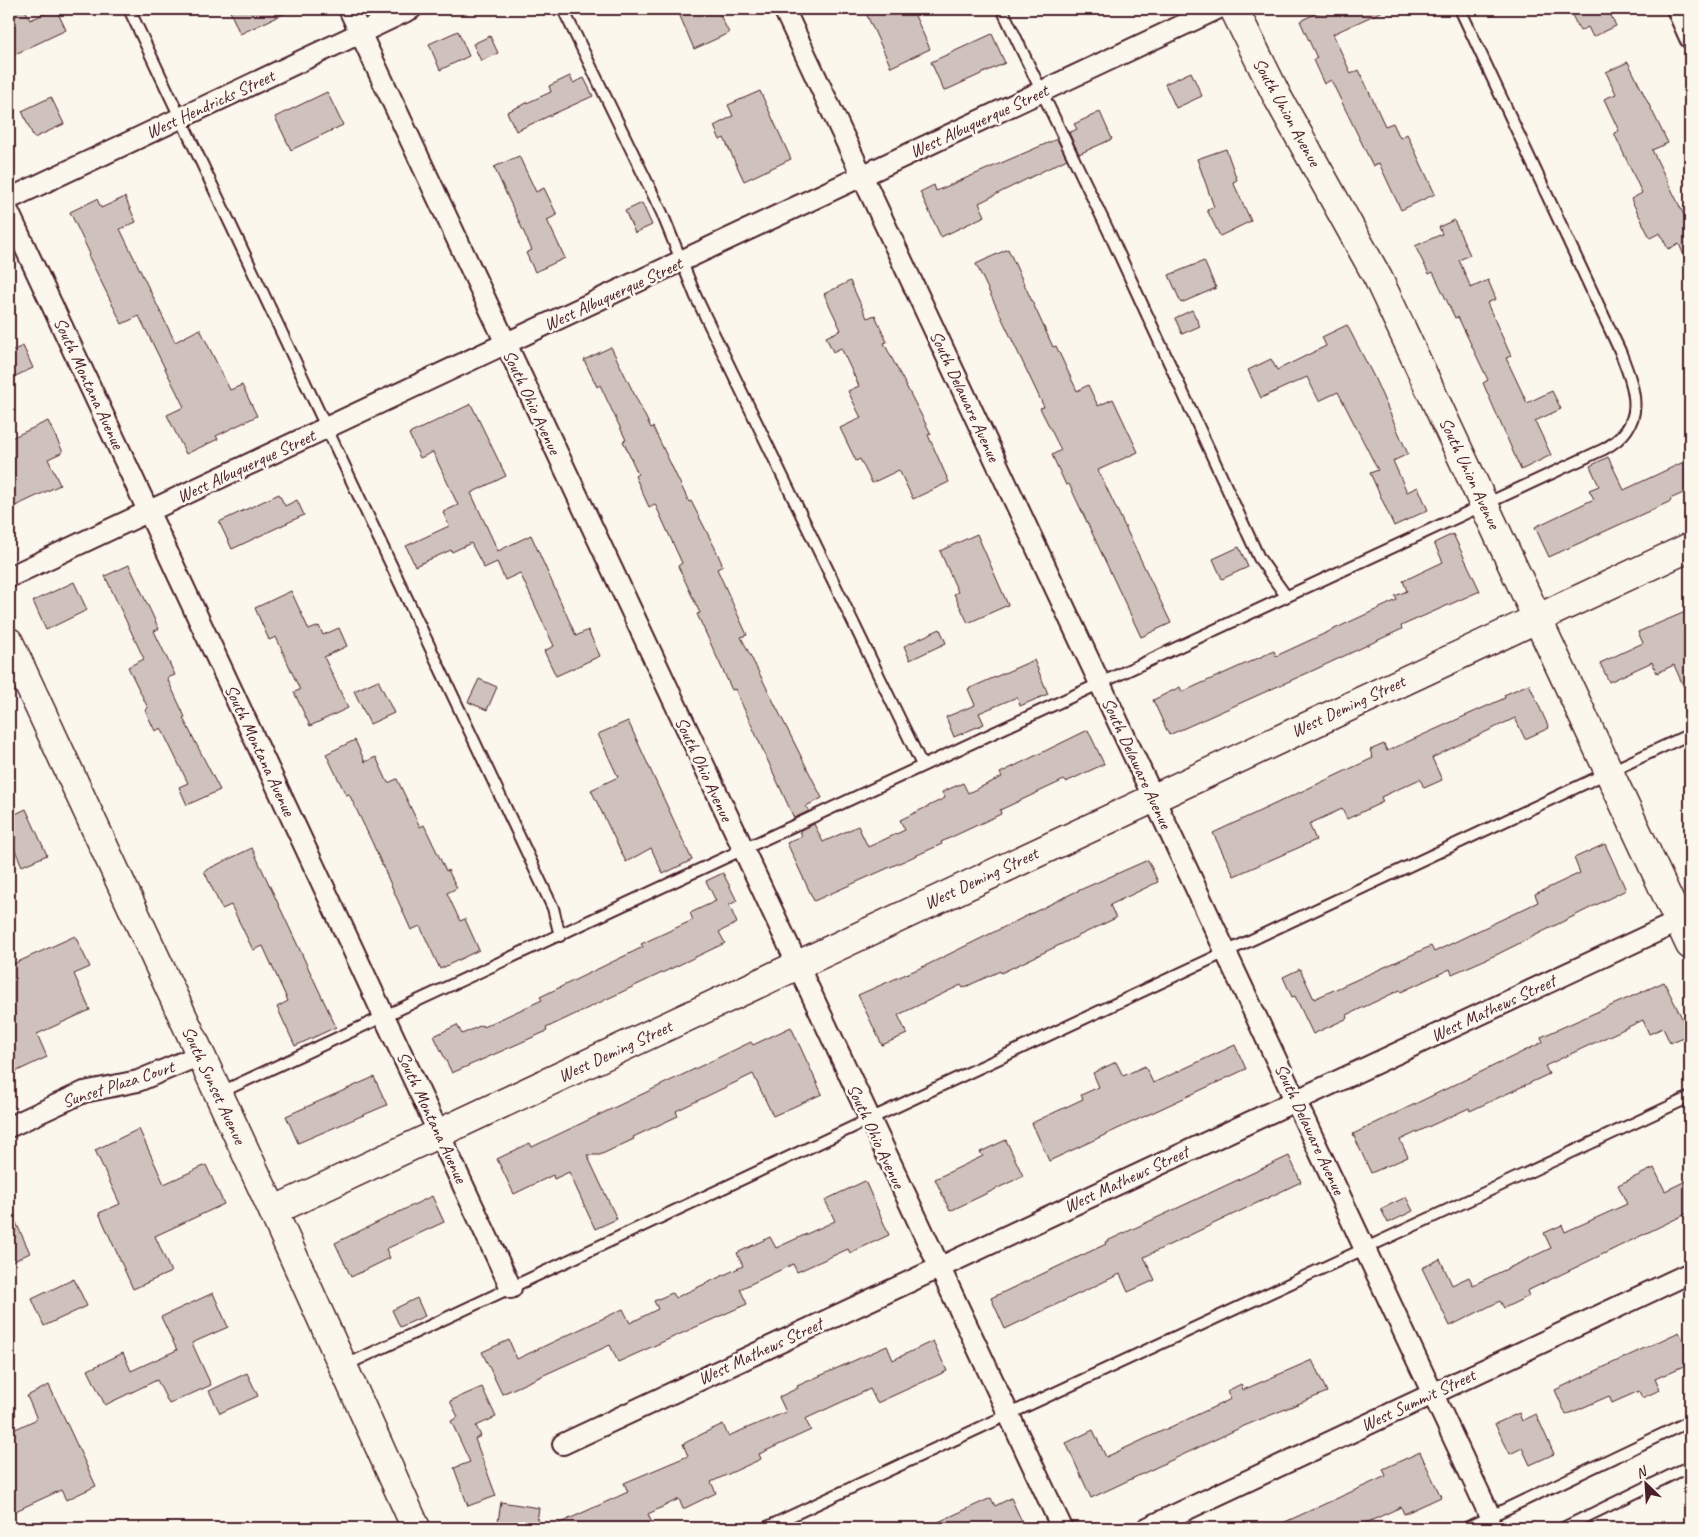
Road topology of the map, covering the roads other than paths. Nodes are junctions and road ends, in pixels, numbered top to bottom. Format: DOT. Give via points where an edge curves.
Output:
graph roads {
  1 [pos="129,9"];
  2 [pos="349,9"];
  3 [pos="411,9"];
  4 [pos="563,9"];
  5 [pos="784,9"];
  6 [pos="1002,9"];
  7 [pos="1216,9"];
  8 [pos="1234,9"];
  9 [pos="1460,9"];
  10 [pos="1677,9"];
  11 [pos="360,33"];
  12 [pos="1690,38"];
  13 [pos="1041,92"];
  14 [pos="180,118"];
  15 [pos="863,176"];
  16 [pos="9,199"];
  17 [pos="9,213"];
  18 [pos="681,262"];
  19 [pos="505,344"];
  20 [pos="326,429"];
  21 [pos="1484,504"];
  22 [pos="149,512"];
  23 [pos="1690,547"];
  24 [pos="9,577"];
  25 [pos="1286,596"];
  26 [pos="1538,618"];
  27 [pos="9,642"];
  28 [pos="1099,682"];
  29 [pos="1690,734"];
  30 [pos="922,765"];
  31 [pos="1609,771"];
  32 [pos="1152,798"];
  33 [pos="743,851"];
  34 [pos="1684,918"];
  35 [pos="560,936"];
  36 [pos="1690,945"];
  37 [pos="1226,952"];
  38 [pos="796,965"];
  39 [pos="385,1017"];
  40 [pos="200,1055"];
  41 [pos="218,1094"];
  42 [pos="1690,1097"];
  43 [pos="1296,1099"];
  44 [pos="869,1121"];
  45 [pos="9,1127"];
  46 [pos="440,1133"];
  47 [pos="272,1211"];
  48 [pos="1365,1247"];
  49 [pos="938,1267"];
  50 [pos="1690,1273"];
  51 [pos="511,1288"];
  52 [pos="343,1366"];
  53 [pos="1433,1393"];
  54 [pos="1008,1416"];
  55 [pos="1690,1420"];
  56 [pos="563,1444"];
  57 [pos="1690,1466"];
  58 [pos="1490,1516"];
  59 [pos="416,1528"];
  60 [pos="765,1528"];
  61 [pos="1062,1528"];
  62 [pos="1147,1528"];
  63 [pos="1466,1528"];
  64 [pos="1563,1528"];
  1 -- 14 [label="lane"];
  2 -- 11 [label="street, South Ohio Avenue"];
  3 -- 11 [label="street, West Hendricks Street"];
  4 -- 18 [label="lane" via="662,213"];
  5 -- 15 [label="street, South Delaware Avenue"];
  6 -- 13 [label="lane"];
  7 -- 13 [label="street, West Albuquerque Street"];
  8 -- 21 [label="main road, South Union Avenue" via="1278,98 1365,251"];
  9 -- 21 [label="lane" via="1620,351 1636,403 1630,427 1616,442"];
  10 -- 12 [label="street"];
  11 -- 14 [label="street, West Hendricks Street"];
  11 -- 19 [label="street, South Ohio Avenue"];
  13 -- 15 [label="street, West Albuquerque Street"];
  13 -- 25 [label="lane" via="1259,558"];
  14 -- 16 [label="street, West Hendricks Street"];
  14 -- 20 [label="lane"];
  15 -- 18 [label="street, West Albuquerque Street"];
  15 -- 28 [label="street, South Delaware Avenue"];
  17 -- 22 [label="street, South Montana Avenue"];
  18 -- 19 [label="street, West Albuquerque Street"];
  18 -- 30 [label="lane"];
  19 -- 20 [label="street, West Albuquerque Street"];
  19 -- 33 [label="street, South Ohio Avenue"];
  20 -- 22 [label="street, West Albuquerque Street"];
  20 -- 35 [label="lane" via="553,908"];
  21 -- 25 [label="lane"];
  21 -- 26 [label="main road, South Union Avenue"];
  22 -- 24 [label="street, West Albuquerque Street"];
  22 -- 39 [label="street, South Montana Avenue"];
  23 -- 26 [label="main road, West Deming Street"];
  25 -- 28 [label="lane"];
  26 -- 31 [label="main road, South Union Avenue"];
  26 -- 32 [label="main road, West Deming Street"];
  27 -- 40 [label="main road, South Sunset Avenue"];
  28 -- 30 [label="lane"];
  28 -- 32 [label="street, South Delaware Avenue"];
  29 -- 31 [label="lane"];
  30 -- 33 [label="lane"];
  31 -- 34 [label="main road, South Union Avenue"];
  31 -- 37 [label="lane"];
  32 -- 37 [label="street, South Delaware Avenue"];
  32 -- 38 [label="main road, West Deming Street"];
  33 -- 35 [label="lane"];
  33 -- 38 [label="street, South Ohio Avenue"];
  34 -- 36 [label="main road, South Union Avenue"];
  34 -- 43 [label="street, West Mathews Street"];
  35 -- 39 [label="lane"];
  37 -- 43 [label="street, South Delaware Avenue"];
  37 -- 44 [label="lane"];
  38 -- 44 [label="street, South Ohio Avenue"];
  38 -- 46 [label="main road, West Deming Street"];
  39 -- 41 [label="lane"];
  39 -- 46 [label="street, South Montana Avenue"];
  40 -- 41 [label="main road, South Sunset Avenue"];
  40 -- 45 [label="street, Sunset Plaza Court" via="138,1081 84,1092"];
  41 -- 47 [label="main road, South Sunset Avenue"];
  42 -- 48 [label="lane"];
  43 -- 48 [label="street, South Delaware Avenue"];
  43 -- 49 [label="street, West Mathews Street"];
  44 -- 49 [label="street, South Ohio Avenue"];
  44 -- 51 [label="lane"];
  46 -- 47 [label="main road, West Deming Street"];
  46 -- 51 [label="street, South Montana Avenue"];
  47 -- 52 [label="main road, South Sunset Avenue"];
  48 -- 53 [label="street, South Delaware Avenue"];
  48 -- 54 [label="lane"];
  49 -- 54 [label="street, South Ohio Avenue"];
  49 -- 56 [label="street, West Mathews Street"];
  50 -- 53 [label="street, West Summit Street"];
  51 -- 52 [label="lane"];
  52 -- 59 [label="main road, South Sunset Avenue"];
  53 -- 58 [label="street, South Delaware Avenue"];
  53 -- 62 [label="street, West Summit Street"];
  54 -- 60 [label="lane"];
  54 -- 61 [label="street, South Ohio Avenue"];
  55 -- 58 [label="lane"];
  57 -- 64 [label="lane"];
  58 -- 63 [label="lane"];
}
